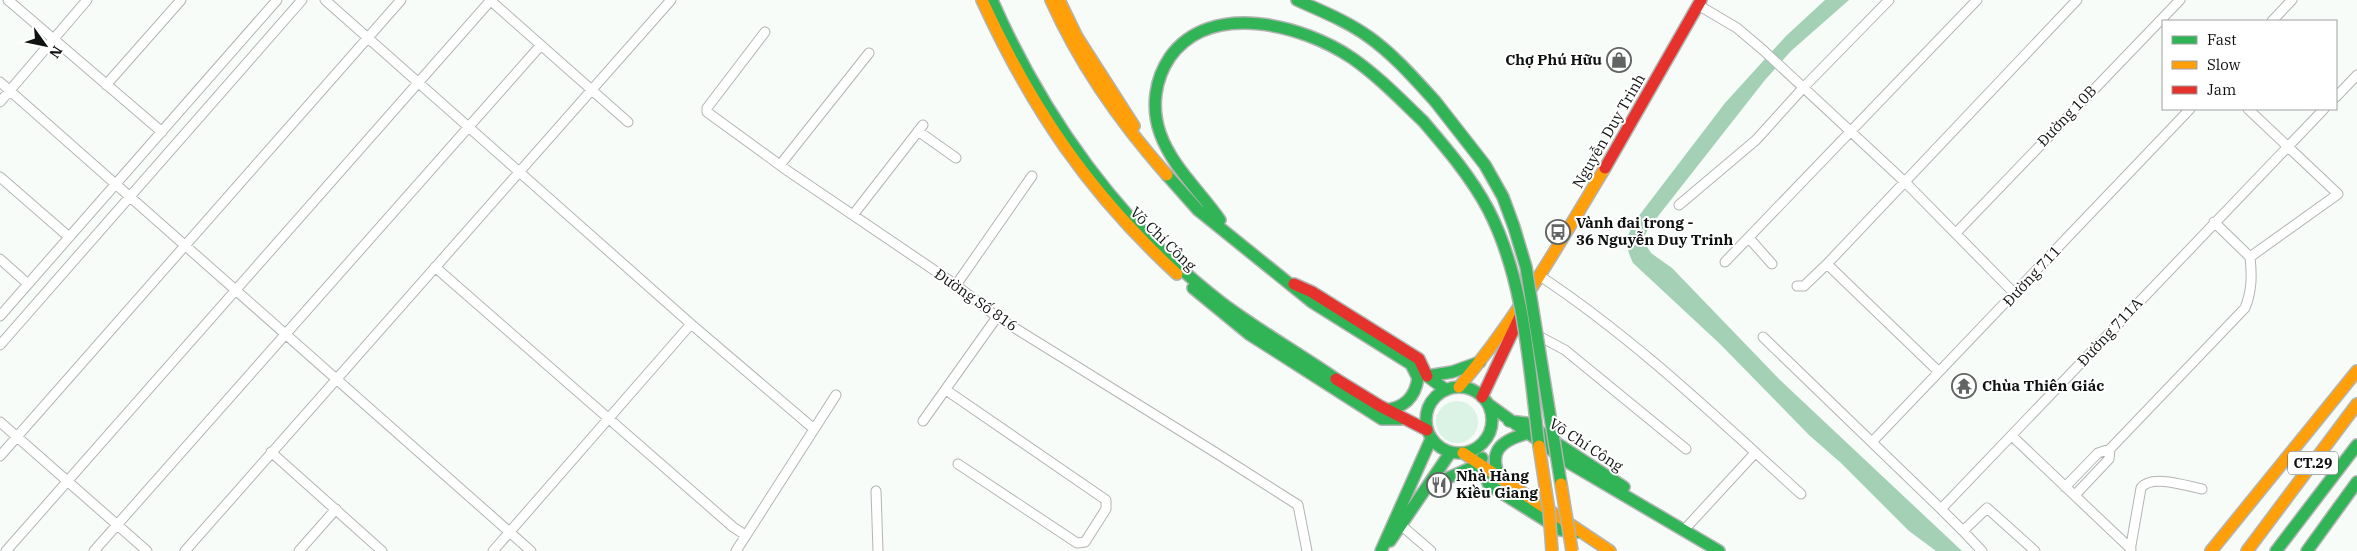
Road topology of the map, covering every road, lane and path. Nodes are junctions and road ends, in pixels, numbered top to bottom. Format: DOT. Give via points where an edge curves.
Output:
graph roads {
  1 [pos="8,0"];
  2 [pos="87,0"];
  3 [pos="182,0"];
  4 [pos="277,0"];
  5 [pos="302,0"];
  6 [pos="324,0"];
  7 [pos="401,0"];
  8 [pos="491,0"];
  9 [pos="671,0"];
  10 [pos="982,0"];
  11 [pos="992,0"];
  12 [pos="1051,0"];
  13 [pos="1059,0"];
  14 [pos="1298,0"];
  15 [pos="1889,0"];
  16 [pos="1977,0"];
  17 [pos="2077,0"];
  18 [pos="2180,0"];
  19 [pos="2292,0"];
  20 [pos="1700,3"];
  21 [pos="2273,20"];
  22 [pos="765,32"];
  23 [pos="368,38"];
  24 [pos="53,39"];
  25 [pos="541,45"];
  26 [pos="869,53"];
  27 [pos="2357,75"];
  28 [pos="0,82"];
  29 [pos="419,83"];
  30 [pos="106,84"];
  31 [pos="1803,88"];
  32 [pos="591,89"];
  33 [pos="10,91"];
  34 [pos="2337,96"];
  35 [pos="0,102"];
  36 [pos="2189,110"];
  37 [pos="2249,110"];
  38 [pos="2323,110"];
  39 [pos="628,122"];
  40 [pos="468,127"];
  41 [pos="1851,130"];
  42 [pos="162,132"];
  43 [pos="2287,147"];
  44 [pos="956,158"];
  45 [pos="780,165"];
  46 [pos="519,172"];
  47 [pos="1032,176"];
  48 [pos="0,177"];
  49 [pos="1906,183"];
  50 [pos="116,185"];
  51 [pos="129,197"];
  52 [pos="1679,205"];
  53 [pos="853,215"];
  54 [pos="2214,222"];
  55 [pos="1225,230"];
  56 [pos="1956,233"];
  57 [pos="69,237"];
  58 [pos="1749,238"];
  59 [pos="184,246"];
  60 [pos="2250,257"];
  61 [pos="0,259"];
  62 [pos="1725,262"];
  63 [pos="1772,264"];
  64 [pos="1827,264"];
  65 [pos="435,267"];
  66 [pos="1540,276"];
  67 [pos="1289,282"];
  68 [pos="28,284"];
  69 [pos="1194,284"];
  70 [pos="956,285"];
  71 [pos="1797,286"];
  72 [pos="235,291"];
  73 [pos="2015,294"];
  74 [pos="0,316"];
  75 [pos="997,317"];
  76 [pos="1518,321"];
  77 [pos="691,324"];
  78 [pos="285,335"];
  79 [pos="1763,337"];
  80 [pos="0,345"];
  81 [pos="1480,362"];
  82 [pos="1411,364"];
  83 [pos="1938,371"];
  84 [pos="2357,371"];
  85 [pos="1428,376"];
  86 [pos="336,379"];
  87 [pos="1459,387"];
  88 [pos="946,390"];
  89 [pos="1446,390"];
  90 [pos="836,395"];
  91 [pos="1485,400"];
  92 [pos="2357,404"];
  93 [pos="1384,410"];
  94 [pos="608,418"];
  95 [pos="1401,419"];
  96 [pos="923,420"];
  97 [pos="1509,421"];
  98 [pos="0,422"];
  99 [pos="814,429"];
  100 [pos="1525,434"];
  101 [pos="1429,435"];
  102 [pos="2012,436"];
  103 [pos="17,437"];
  104 [pos="1872,442"];
  105 [pos="2357,445"];
  106 [pos="1686,448"];
  107 [pos="2110,449"];
  108 [pos="272,452"];
  109 [pos="1450,453"];
  110 [pos="1755,453"];
  111 [pos="1463,454"];
  112 [pos="0,456"];
  113 [pos="958,464"];
  114 [pos="1480,464"];
  115 [pos="1500,478"];
  116 [pos="68,481"];
  117 [pos="2357,482"];
  118 [pos="1427,487"];
  119 [pos="2065,487"];
  120 [pos="2202,489"];
  121 [pos="876,491"];
  122 [pos="1801,494"];
  123 [pos="2075,495"];
  124 [pos="1641,506"];
  125 [pos="1942,508"];
  126 [pos="336,509"];
  127 [pos="118,525"];
  128 [pos="1402,526"];
  129 [pos="1684,530"];
  130 [pos="509,531"];
  131 [pos="1963,531"];
  132 [pos="1584,533"];
  133 [pos="745,535"];
  134 [pos="2130,550"];
  135 [pos="6,551"];
  136 [pos="94,551"];
  137 [pos="147,551"];
  138 [pos="185,551"];
  139 [pos="299,551"];
  140 [pos="382,551"];
  141 [pos="493,551"];
  142 [pos="531,551"];
  143 [pos="736,551"];
  144 [pos="878,551"];
  145 [pos="1307,551"];
  146 [pos="1382,551"];
  147 [pos="1431,551"];
  148 [pos="1552,551"];
  149 [pos="1572,551"];
  150 [pos="1610,551"];
  151 [pos="1719,551"];
  152 [pos="1982,551"];
  153 [pos="2035,551"];
  154 [pos="2211,551"];
  155 [pos="2247,551"];
  156 [pos="2276,551"];
  157 [pos="2307,551"];
  1 -- 24 [label="street"];
  2 -- 24 [label="street"];
  3 -- 30 [label="street"];
  4 -- 42 [label="street"];
  5 -- 51 [label="street"];
  6 -- 23 [label="street"];
  7 -- 23 [label="street"];
  8 -- 25 [label="street"];
  8 -- 29 [label="street"];
  9 -- 32 [label="street"];
  10 -- 69 [label="main road, Võ Chí Công" via="1012,63 1058,142 1123,222 1147,247"];
  11 -- 69 [label="main road, Võ Chí Công" via="1047,109 1124,210"];
  12 -- 55 [label="main road" via="1101,93 1140,146 1198,210"];
  13 -- 55 [label="main road" via="1112,95 1142,137"];
  14 -- 149 [label="main road, bridge" via="1369,37 1406,70 1469,142 1497,187 1514,224 1528,277"];
  15 -- 31 [label="street"];
  16 -- 41 [label="street"];
  17 -- 49 [label="street"];
  18 -- 56 [label="street, Đường 10B"];
  19 -- 21 [label="street"];
  20 -- 31 [label="street" via="1737,28"];
  20 -- 66 [label="main road, Nguyễn Duy Trinh"];
  22 -- 45 [label="street, Đường Số 816" via="706,109"];
  23 -- 29 [label="street"];
  23 -- 59 [label="street"];
  24 -- 30 [label="street"];
  24 -- 33 [label="street"];
  25 -- 32 [label="street"];
  25 -- 40 [label="street"];
  26 -- 45 [label="street"];
  27 -- 34 [label="street"];
  28 -- 33 [label="street"];
  29 -- 40 [label="street"];
  29 -- 72 [label="street"];
  30 -- 42 [label="street"];
  31 -- 41 [label="street"];
  31 -- 52 [label="street" via="1756,140"];
  32 -- 39 [label="street"];
  32 -- 46 [label="street"];
  33 -- 35 [label="street"];
  33 -- 50 [label="street"];
  36 -- 73 [label="street, Đường 711"];
  37 -- 43 [label="street"];
  38 -- 43 [label="street, Đường 711A"];
  40 -- 46 [label="street"];
  40 -- 78 [label="street"];
  41 -- 49 [label="street"];
  41 -- 58 [label="street"];
  42 -- 50 [label="street"];
  43 -- 54 [label="street, Đường 711A"];
  43 -- 60 [label="street" via="2338,194"];
  44 -- 53 [label="street" via="921,128"];
  45 -- 53 [label="street, Đường Số 816"];
  46 -- 65 [label="street"];
  46 -- 77 [label="street"];
  47 -- 70 [label="street"];
  48 -- 57 [label="street"];
  49 -- 56 [label="street"];
  49 -- 64 [label="street"];
  50 -- 51 [label="street"];
  50 -- 57 [label="street"];
  51 -- 59 [label="street"];
  51 -- 80 [label="street"];
  53 -- 70 [label="street, Đường Số 816"];
  54 -- 60 [label="street"];
  54 -- 102 [label="street, Đường 711A"];
  55 -- 67 [label="main road"];
  55 -- 148 [label="main road, bridge" via="1214,210 1167,152 1154,105 1165,63 1179,46 1204,30 1218,23 1253,20 1330,45 1354,59 1423,120 1458,161 1484,200 1505,253 1530,379"];
  56 -- 73 [label="street"];
  57 -- 68 [label="street"];
  58 -- 62 [label="street"];
  58 -- 63 [label="street"];
  59 -- 72 [label="street"];
  59 -- 103 [label="street"];
  60 -- 107 [label="street" via="2252,280 2245,308"];
  61 -- 68 [label="street"];
  64 -- 71 [label="street" via="1804,286"];
  64 -- 83 [label="street"];
  65 -- 86 [label="street"];
  65 -- 94 [label="street"];
  66 -- 76 [label="main road, Nguyễn Duy Trinh"];
  66 -- 81 [label="main road, Nguyễn Duy Trinh"];
  66 -- 110 [label="street" via="1642,352"];
  67 -- 82 [label="main road" via="1312,302"];
  67 -- 85 [label="main road" via="1312,292 1419,359"];
  68 -- 74 [label="street"];
  69 -- 93 [label="main road, Võ Chí Công"];
  69 -- 95 [label="main road, Võ Chí Công" via="1249,334 1382,420"];
  70 -- 75 [label="street, Đường Số 816"];
  72 -- 78 [label="street"];
  72 -- 116 [label="street"];
  73 -- 83 [label="street, Đường 711"];
  75 -- 88 [label="street"];
  75 -- 145 [label="street, Đường Số 816" via="1298,505"];
  76 -- 91 [label="main road, Nguyễn Duy Trinh"];
  76 -- 106 [label="street" via="1565,350"];
  77 -- 94 [label="street"];
  77 -- 99 [label="street"];
  78 -- 86 [label="street"];
  78 -- 127 [label="street"];
  79 -- 104 [label="street"];
  81 -- 85 [label="main road"];
  81 -- 87 [label="main road, Nguyễn Duy Trinh"];
  82 -- 85 [label="main road"];
  82 -- 93 [label="main road" via="1418,378 1415,394 1400,408"];
  83 -- 104 [label="street, Đường 711"];
  84 -- 154 [label="main road"];
  85 -- 89 [label="main road"];
  85 -- 95 [label="main road" via="1421,401"];
  86 -- 108 [label="street"];
  86 -- 130 [label="street"];
  87 -- 89 [label="main road"];
  87 -- 91 [label="main road" via="1468,388"];
  88 -- 96 [label="street"];
  88 -- 113 [label="street" via="1106,500 1106,508 1085,542 1077,543"];
  89 -- 101 [label="main road" via="1428,406"];
  90 -- 99 [label="street"];
  91 -- 97 [label="main road, Võ Chí Công"];
  91 -- 111 [label="main road" via="1492,422 1486,439 1480,446"];
  92 -- 155 [label="main road, CT.29"];
  93 -- 95 [label="main road, Võ Chí Công"];
  94 -- 130 [label="street"];
  94 -- 133 [label="street"];
  95 -- 101 [label="main road, Võ Chí Công"];
  97 -- 100 [label="main road, Võ Chí Công"];
  97 -- 114 [label="main road" via="1491,441"];
  97 -- 124 [label="main road, Võ Chí Công" via="1526,423 1625,488"];
  98 -- 103 [label="street"];
  99 -- 133 [label="street"];
  100 -- 115 [label="main road" via="1506,440 1498,449 1494,459"];
  100 -- 124 [label="main road, Võ Chí Công"];
  101 -- 109 [label="main road" via="1439,448"];
  101 -- 146 [label="main road"];
  102 -- 119 [label="street"];
  102 -- 125 [label="street, Đường 711A"];
  103 -- 112 [label="street"];
  103 -- 116 [label="street"];
  104 -- 125 [label="street"];
  105 -- 156 [label="main road, CT.29"];
  107 -- 119 [label="street" via="2098,453"];
  107 -- 123 [label="street" via="2109,459"];
  108 -- 126 [label="street"];
  108 -- 138 [label="street"];
  109 -- 111 [label="main road"];
  109 -- 118 [label="main road"];
  110 -- 122 [label="street"];
  110 -- 129 [label="street"];
  111 -- 114 [label="main road"];
  114 -- 115 [label="main road"];
  114 -- 118 [label="main road"];
  114 -- 132 [label="main road" via="1489,484 1561,530"];
  115 -- 132 [label="main road"];
  116 -- 127 [label="street"];
  116 -- 135 [label="street"];
  117 -- 157 [label="main road"];
  118 -- 128 [label="main road"];
  119 -- 123 [label="street"];
  120 -- 134 [label="street" via="2152,481 2144,484"];
  121 -- 144 [label="street"];
  123 -- 134 [label="street"];
  124 -- 129 [label="main road, Võ Chí Công"];
  125 -- 131 [label="street"];
  126 -- 139 [label="street"];
  126 -- 140 [label="street"];
  127 -- 136 [label="street"];
  127 -- 137 [label="street"];
  128 -- 146 [label="main road"];
  128 -- 147 [label="street"];
  129 -- 151 [label="main road, Võ Chí Công"];
  130 -- 141 [label="street"];
  130 -- 142 [label="street"];
  131 -- 152 [label="street"];
  131 -- 153 [label="street" via="1988,508"];
  132 -- 150 [label="main road"];
  133 -- 143 [label="street"];
}
